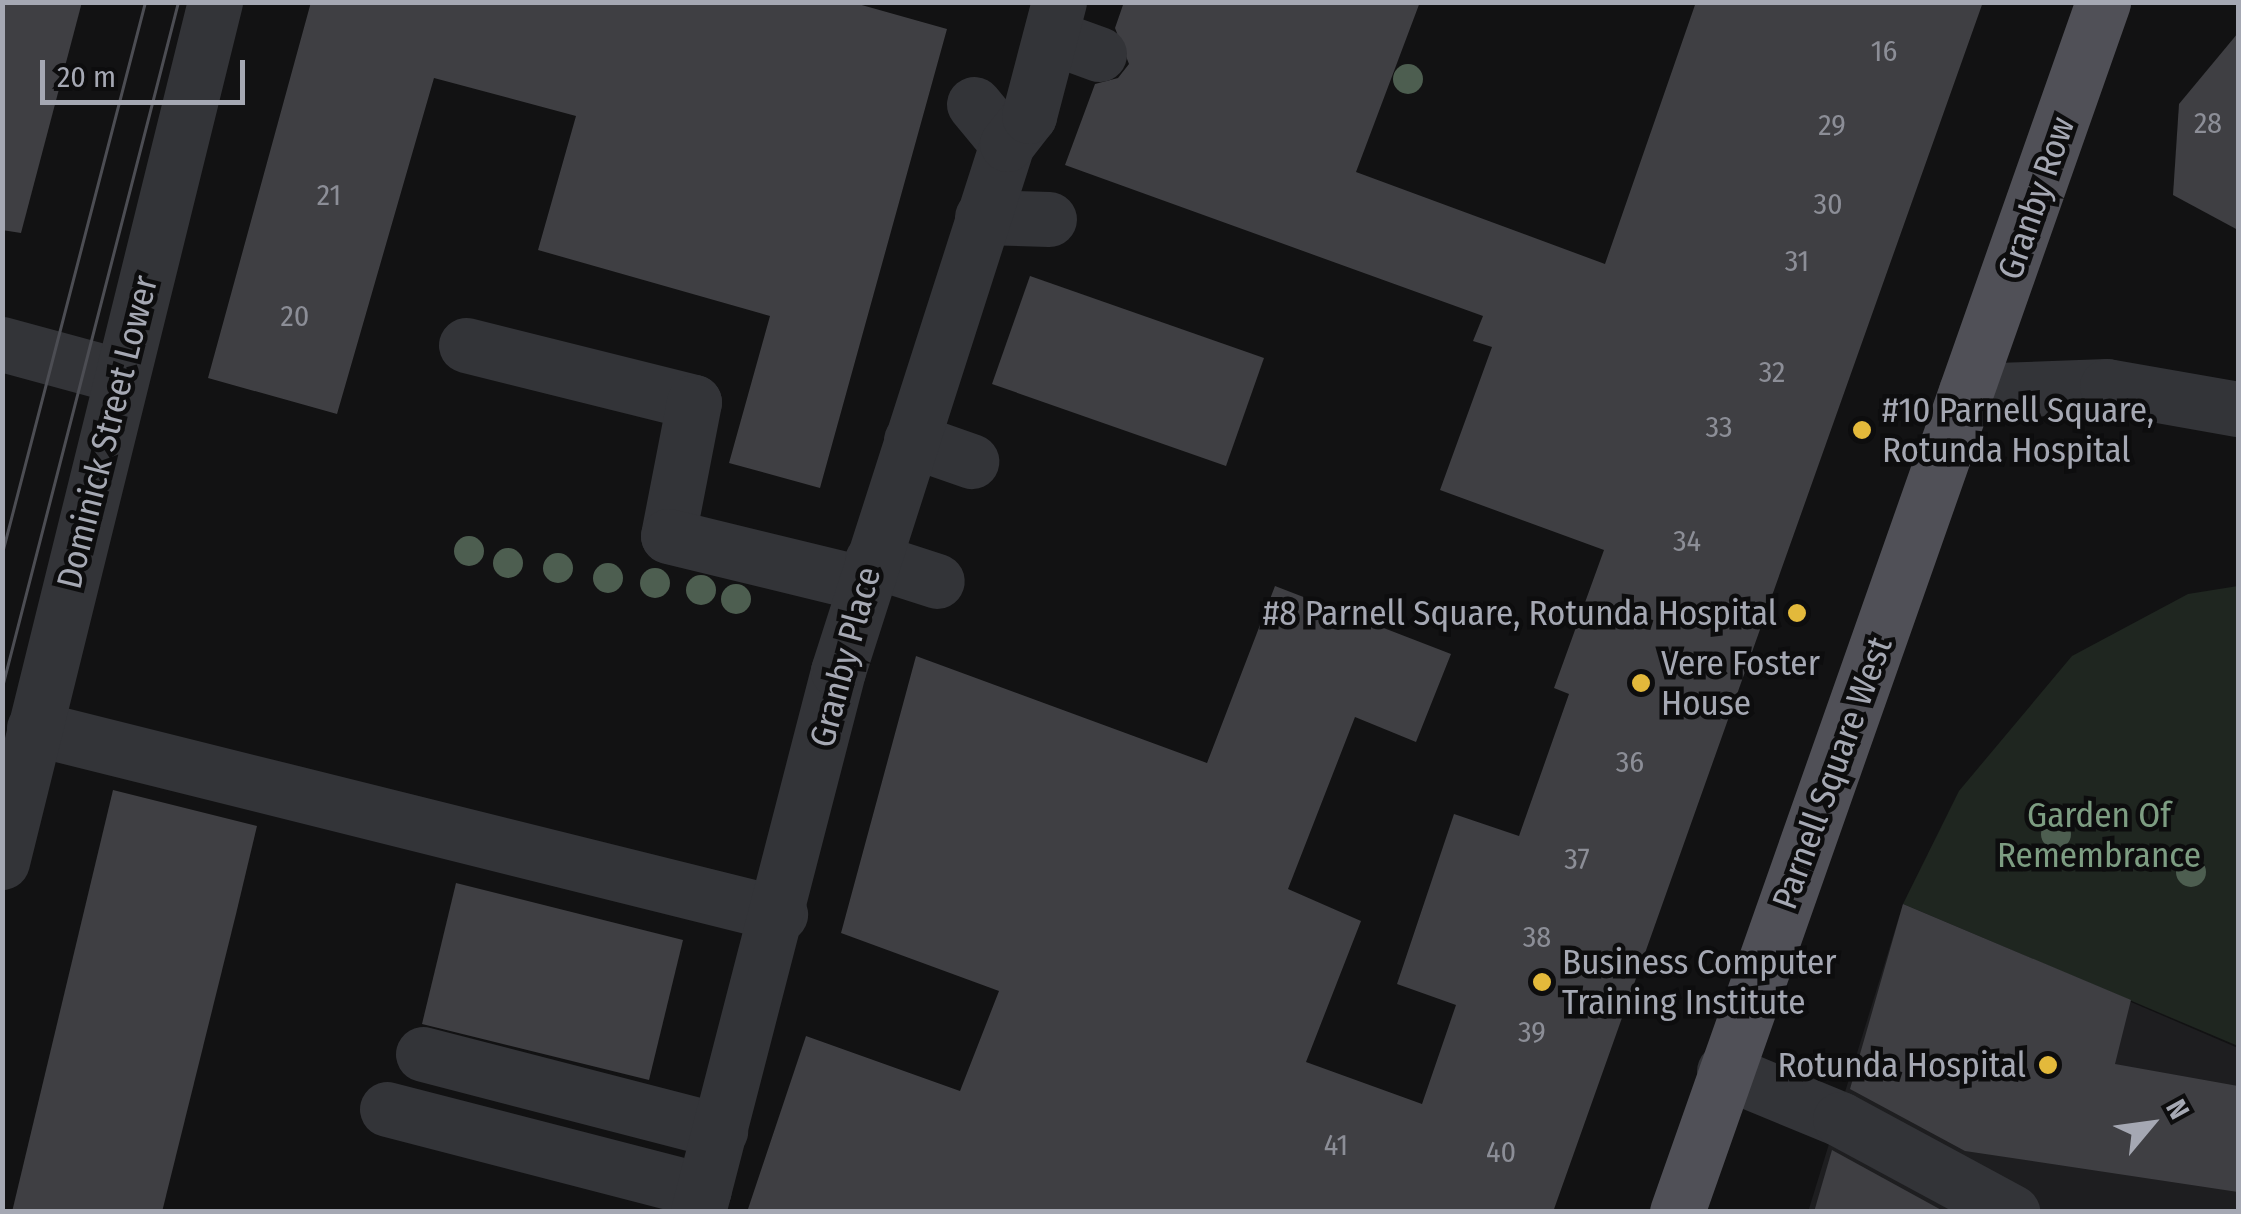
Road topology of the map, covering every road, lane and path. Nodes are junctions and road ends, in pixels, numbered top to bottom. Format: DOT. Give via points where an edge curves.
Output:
graph roads {
  1 [pos="216,2"];
  2 [pos="2104,2"];
  3 [pos="1070,31"];
  4 [pos="982,217"];
  5 [pos="1050,219"];
  6 [pos="2,344"];
  7 [pos="466,346"];
  8 [pos="120,376"];
  9 [pos="1966,392"];
  10 [pos="2238,410"];
  11 [pos="911,440"];
  12 [pos="971,460"];
  13 [pos="869,572"];
  14 [pos="937,582"];
  15 [pos="34,728"];
  16 [pos="2,862"];
  17 [pos="780,914"];
  18 [pos="423,1054"];
  19 [pos="1724,1071"];
  20 [pos="387,1109"];
  21 [pos="720,1132"];
  22 [pos="701,1201"];
  23 [pos="1677,1212"];
  24 [pos="2012,1212"];
  1 -- 8 [label="street, Dominick Street Lower"];
  2 -- 9 [label="main road, Granby Row"];
  3 -- 4 [label="street, Granby Place" via="1003,121"];
  4 -- 5 [label="street"];
  4 -- 11 [label="street, Granby Place"];
  6 -- 8 [label="street"];
  7 -- 13 [label="street" via="694,402 668,536"];
  8 -- 15 [label="street, Dominick Street Lower"];
  9 -- 10 [label="street" via="2107,386"];
  9 -- 19 [label="main road, Parnell Square West"];
  11 -- 12 [label="street"];
  11 -- 13 [label="street, Granby Place"];
  13 -- 14 [label="street"];
  13 -- 17 [label="street, Granby Place"];
  15 -- 16 [label="street, Dominick Street Lower"];
  15 -- 17 [label="street"];
  17 -- 21 [label="street, Granby Place"];
  18 -- 21 [label="street"];
  19 -- 23 [label="main road, Parnell Square West"];
  19 -- 24 [label="street" via="1857,1128"];
  20 -- 22 [label="street"];
  21 -- 22 [label="street, Granby Place"];
}
